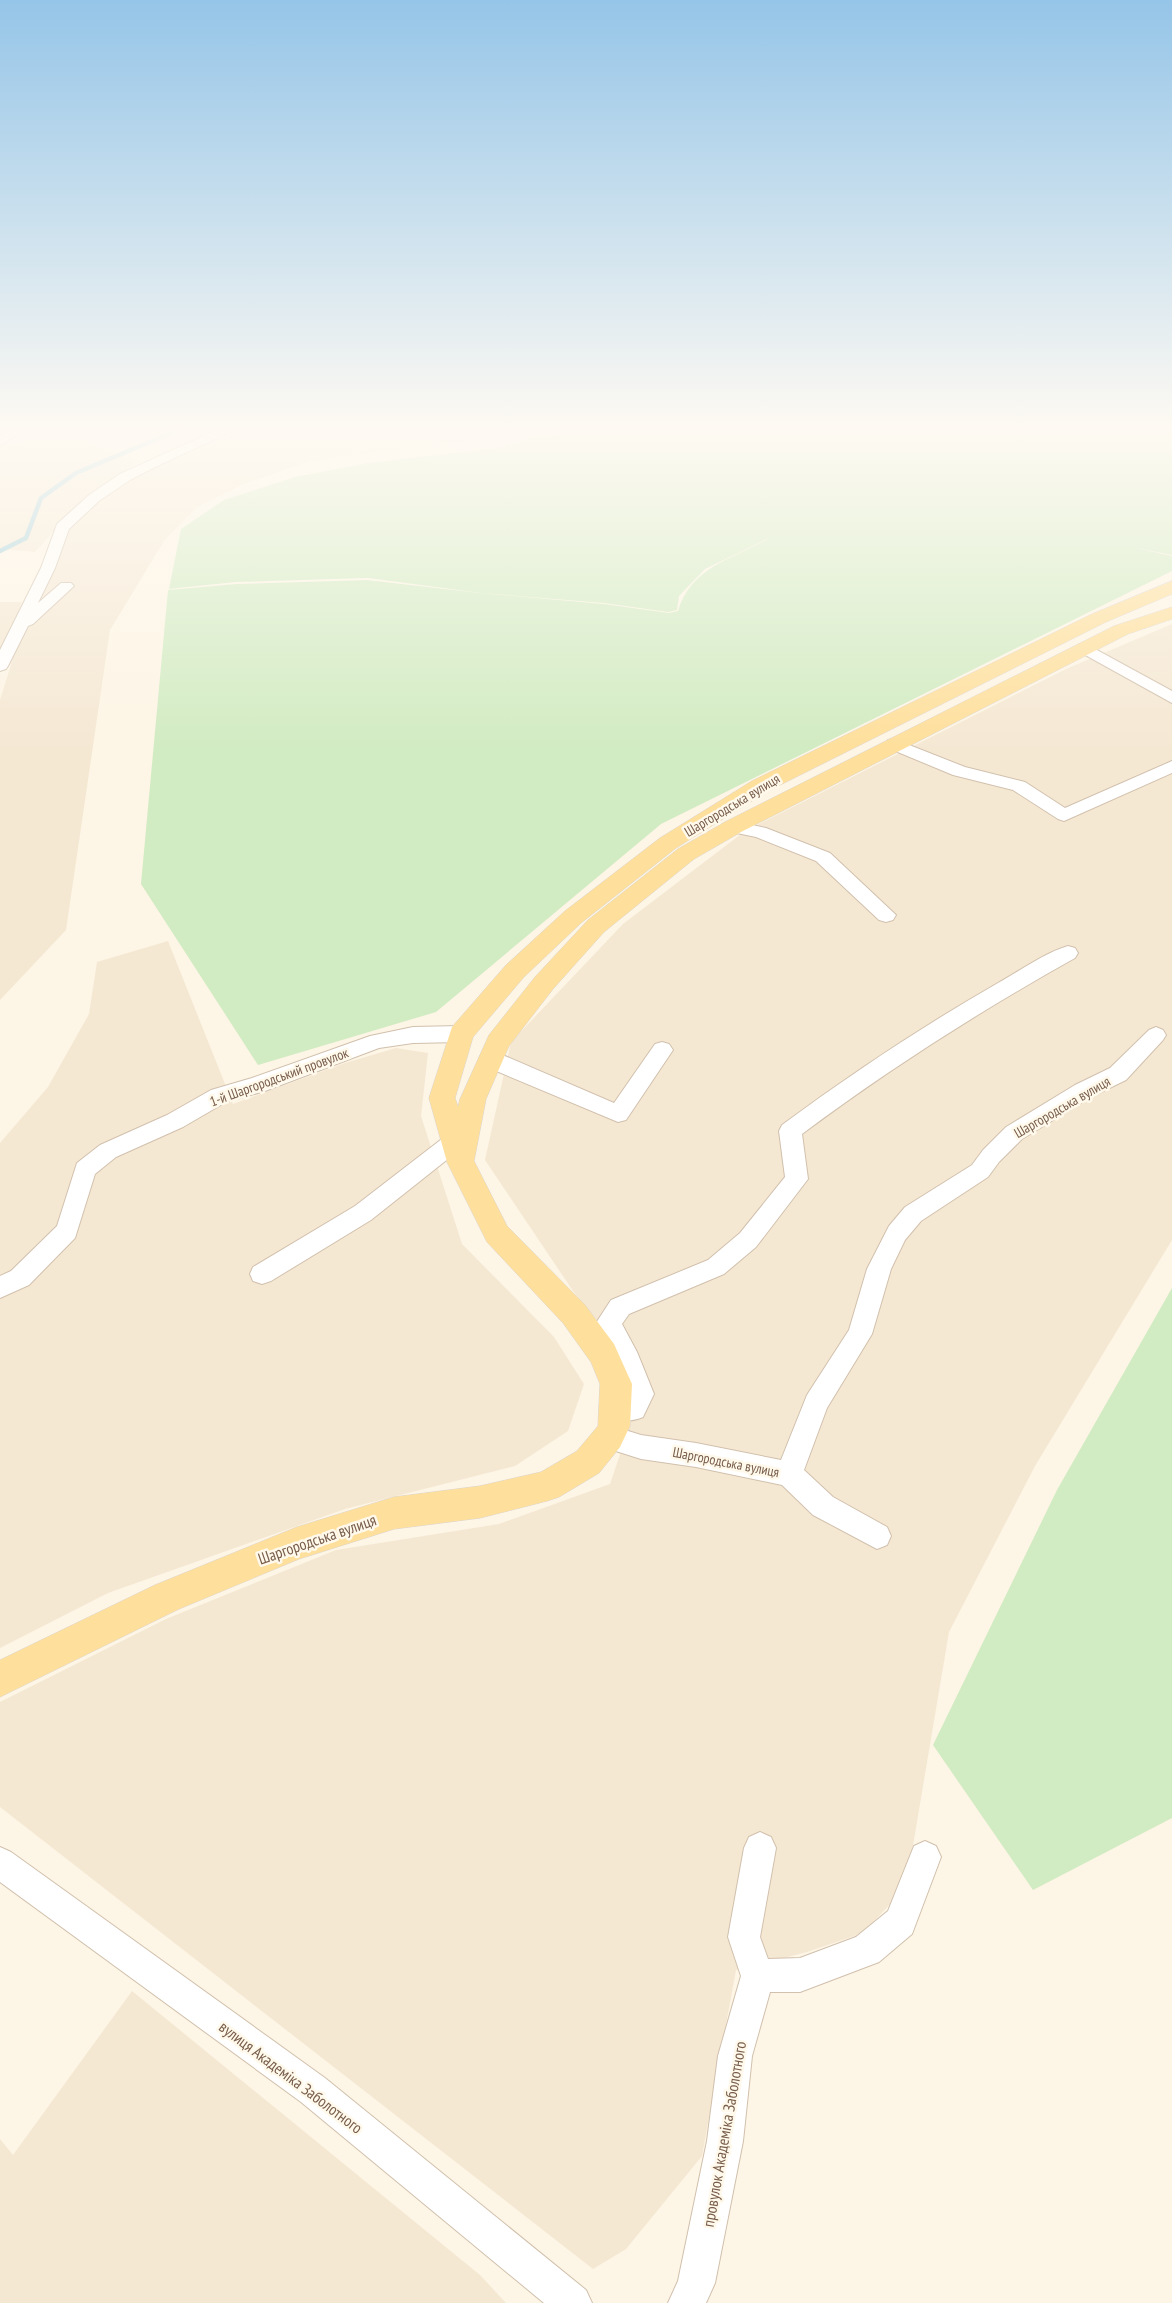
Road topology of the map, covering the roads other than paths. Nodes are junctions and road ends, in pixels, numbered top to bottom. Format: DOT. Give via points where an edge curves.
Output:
graph roads {
  1 [pos="59,535"];
  2 [pos="66,586"];
  3 [pos="1166,593"];
  4 [pos="1172,613"];
  5 [pos="15,634"];
  6 [pos="1084,648"];
  7 [pos="0,666"];
  8 [pos="1172,698"];
  9 [pos="894,744"];
  10 [pos="1172,766"];
  11 [pos="734,827"];
  12 [pos="886,916"];
  13 [pos="1068,953"];
  14 [pos="461,1034"];
  15 [pos="1156,1035"];
  16 [pos="662,1050"];
  17 [pos="490,1059"];
  18 [pos="458,1152"];
  19 [pos="262,1274"];
  20 [pos="0,1288"];
  21 [pos="612,1423"];
  22 [pos="789,1474"];
  23 [pos="877,1536"];
  24 [pos="0,1679"];
  25 [pos="760,1848"];
  26 [pos="925,1857"];
  27 [pos="0,1863"];
  28 [pos="758,1976"];
  29 [pos="573,2303"];
  30 [pos="687,2303"];
  1 -- 5 [label="street" via="48,568"];
  2 -- 5 [label="street"];
  3 -- 14 [label="main road, Шаргородська вулиця" via="1099,618 760,786 714,812 668,843 573,917 515,971"];
  4 -- 6 [label="main road, Шаргородська вулиця" via="1121,630"];
  5 -- 7 [label="street"];
  6 -- 8 [label="street"];
  6 -- 9 [label="main road, Шаргородська вулиця"];
  9 -- 10 [label="street" via="959,771 1019,786 1064,816"];
  9 -- 11 [label="main road, Шаргородська вулиця"];
  11 -- 12 [label="street" via="760,832 823,856"];
  11 -- 17 [label="main road, Шаргородська вулиця" via="686,854 596,926 544,983 498,1042"];
  13 -- 21 [label="street" via="999,990 898,1053 790,1131 797,1179 748,1240 716,1267 620,1307 608,1323 642,1394 634,1409"];
  14 -- 18 [label="main road, Шаргородська вулиця" via="442,1098"];
  14 -- 20 [label="street, 1-й Шаргородський провулок" via="412,1035 377,1041 219,1096 108,1151 85,1168 66,1231 20,1278"];
  15 -- 22 [label="street, Шаргородська вулиця" via="1118,1074 1014,1133 990,1156 980,1171 913,1214 897,1233 879,1269 860,1334 816,1403"];
  16 -- 17 [label="street" via="618,1114"];
  17 -- 18 [label="main road, Шаргородська вулиця" via="473,1099"];
  18 -- 19 [label="street"];
  18 -- 21 [label="main road, Шаргородська вулиця" via="497,1234 574,1314 603,1354 616,1384"];
  21 -- 22 [label="street, Шаргородська вулиця" via="641,1447"];
  21 -- 24 [label="main road, Шаргородська вулиця" via="588,1462 547,1486 480,1502 394,1513 296,1542 167,1597"];
  22 -- 23 [label="street" via="823,1506"];
  25 -- 28 [label="street" via="744,1937"];
  26 -- 28 [label="street" via="900,1922 868,1950 800,1975"];
  27 -- 29 [label="street, вулиця Академіка Заболотного" via="313,2090"];
  28 -- 30 [label="street, провулок Академіка Заболотного" via="735,2056 724,2150 696,2283"];
}
